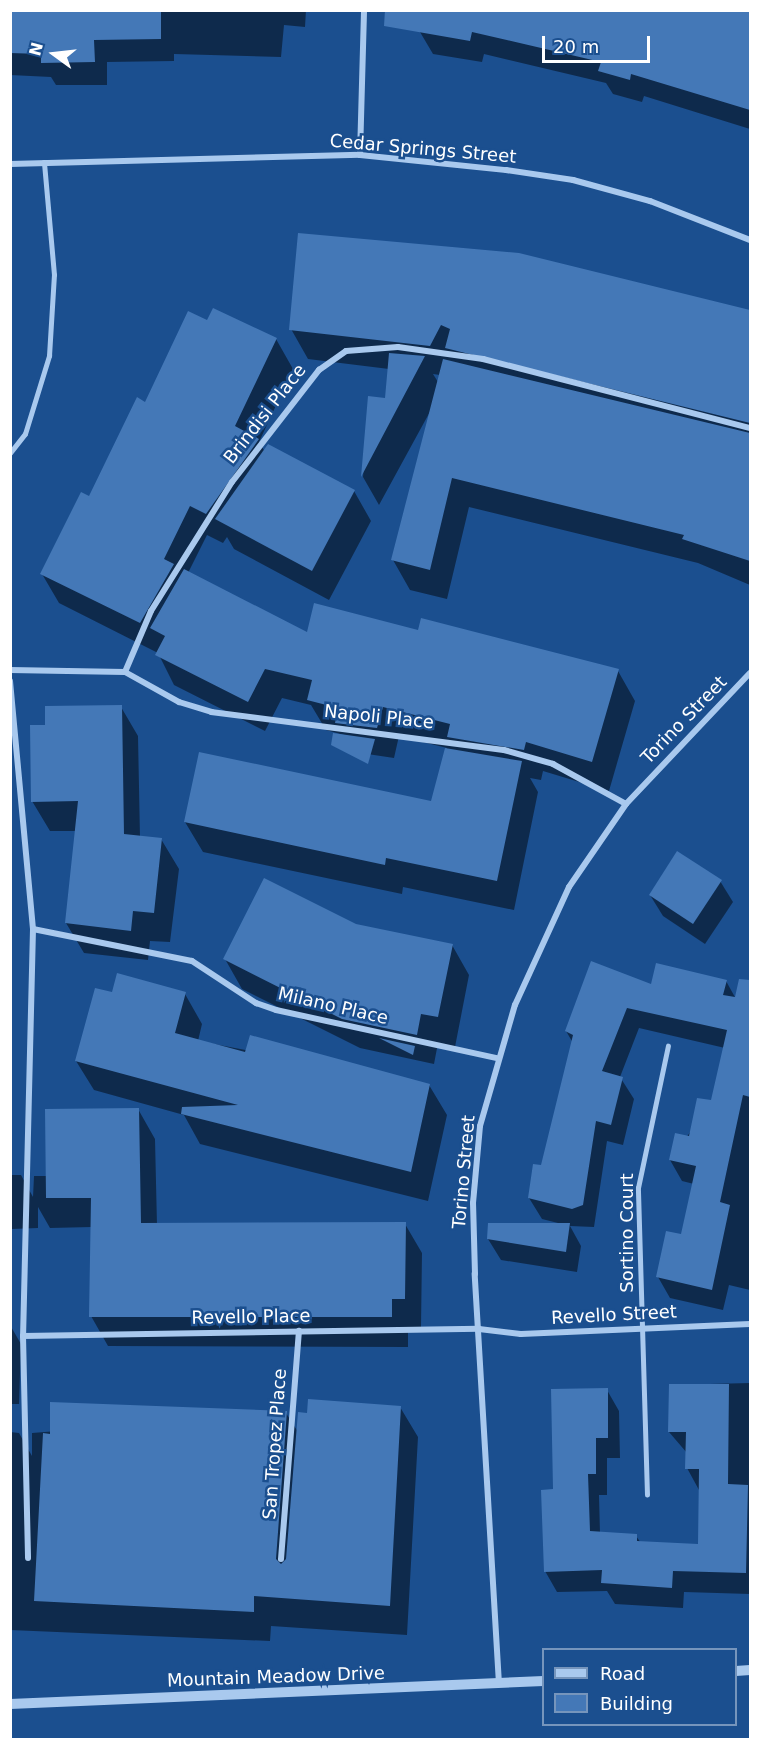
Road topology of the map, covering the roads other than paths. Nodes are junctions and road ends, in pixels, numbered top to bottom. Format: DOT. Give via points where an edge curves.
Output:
graph roads {
  1 [pos="364,10"];
  2 [pos="360,155"];
  3 [pos="44,162"];
  4 [pos="10,164"];
  5 [pos="750,240"];
  6 [pos="750,428"];
  7 [pos="10,453"];
  8 [pos="10,670"];
  9 [pos="125,672"];
  10 [pos="750,674"];
  11 [pos="10,681"];
  12 [pos="626,804"];
  13 [pos="33,929"];
  14 [pos="668,1046"];
  15 [pos="497,1058"];
  16 [pos="750,1324"];
  17 [pos="641,1328"];
  18 [pos="479,1329"];
  19 [pos="299,1331"];
  20 [pos="23,1336"];
  21 [pos="647,1495"];
  22 [pos="28,1558"];
  23 [pos="282,1559"];
  24 [pos="542,1681"];
  25 [pos="499,1684"];
  26 [pos="10,1704"];
  1 -- 2 [label="street"];
  2 -- 3 [label="street, Cedar Springs Street"];
  2 -- 5 [label="street, Cedar Springs Street" via="573,180 650,201"];
  3 -- 4 [label="street, Cedar Springs Street"];
  3 -- 7 [label="lane" via="54,275 49,356 25,434"];
  6 -- 9 [label="street, Brindisi Place" via="483,359 398,347 346,351 319,370 232,482 152,611"];
  8 -- 9 [label="street"];
  9 -- 12 [label="street, Napoli Place" via="179,702 211,712 504,750 553,764"];
  10 -- 12 [label="street, Torino Street"];
  11 -- 13 [label="street"];
  12 -- 15 [label="street, Torino Street" via="549,924"];
  13 -- 15 [label="street, Milano Place" via="192,961 256,1003 276,1010"];
  13 -- 20 [label="street"];
  14 -- 17 [label="lane, Sortino Court" via="638,1188"];
  15 -- 18 [label="street, Torino Street" via="480,1126 473,1203"];
  16 -- 17 [label="street, Revello Street"];
  17 -- 18 [label="street, Revello Street" via="521,1334"];
  17 -- 21 [label="lane, Sortino Court"];
  18 -- 19 [label="street, Revello Place"];
  18 -- 25 [label="street, Torino Street" via="483,1490"];
  19 -- 20 [label="street, Revello Place"];
  19 -- 23 [label="street, San Tropez Place"];
  20 -- 22 [label="street"];
  24 -- 25 [label="street, Mountain Meadow Drive"];
  25 -- 26 [label="street, Mountain Meadow Drive"];
}
